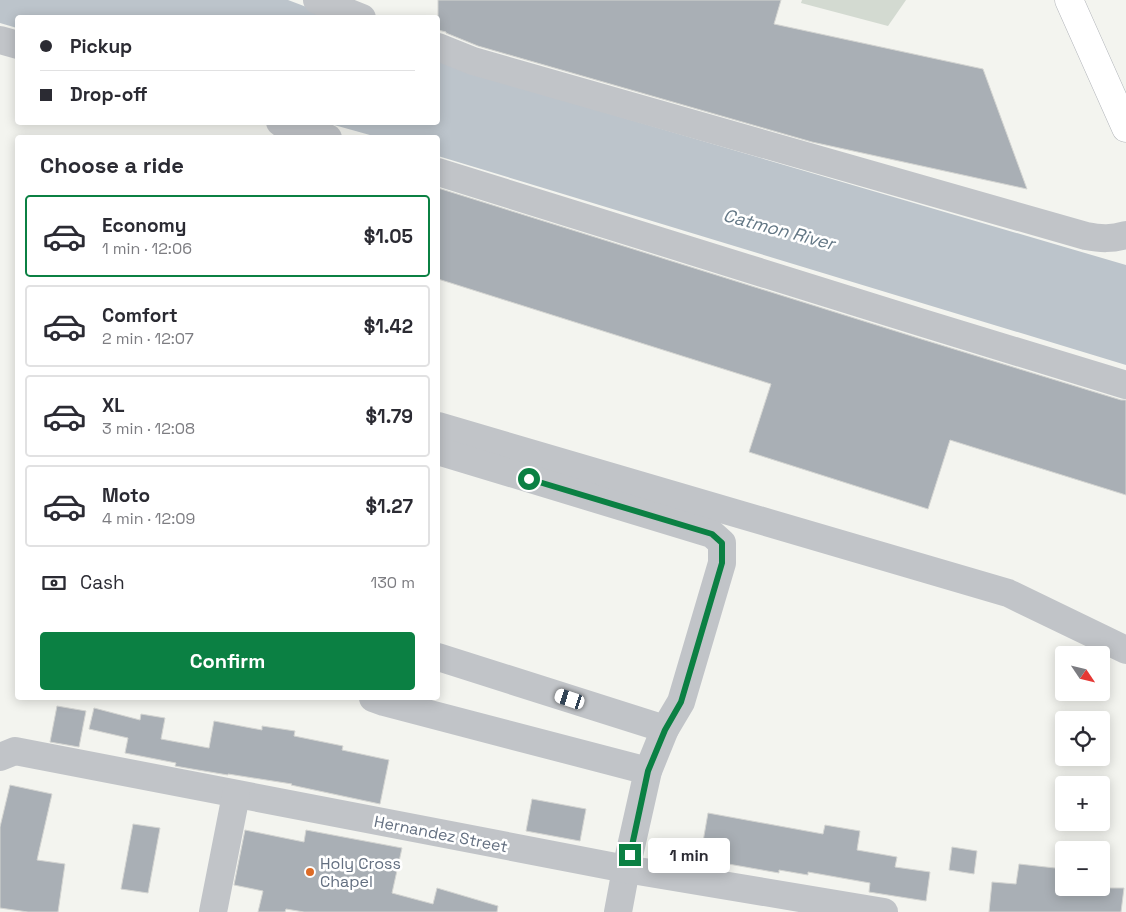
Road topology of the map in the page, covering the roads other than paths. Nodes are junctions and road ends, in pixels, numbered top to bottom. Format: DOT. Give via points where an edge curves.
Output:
graph roads {
  1 [pos="317,0"];
  2 [pos="1069,0"];
  3 [pos="354,15"];
  4 [pos="0,40"];
  5 [pos="15,44"];
  6 [pos="440,49"];
  7 [pos="289,125"];
  8 [pos="1126,128"];
  9 [pos="319,135"];
  10 [pos="440,173"];
  11 [pos="1126,235"];
  12 [pos="1126,385"];
  13 [pos="440,427"];
  14 [pos="440,452"];
  15 [pos="1126,650"];
  16 [pos="440,658"];
  17 [pos="378,700"];
  18 [pos="665,730"];
  19 [pos="0,757"];
  20 [pos="648,771"];
  21 [pos="236,795"];
  22 [pos="626,869"];
  23 [pos="213,912"];
  24 [pos="618,912"];
  25 [pos="884,912"];
  1 -- 3 [label="street"];
  2 -- 8 [label="main road"];
  4 -- 5 [label="street"];
  6 -- 11 [label="street" via="473,61 1086,236 1110,239"];
  7 -- 9 [label="street"];
  10 -- 12 [label="street"];
  13 -- 15 [label="street" via="1008,593"];
  14 -- 18 [label="street" via="712,534 722,543 722,563 681,702"];
  16 -- 18 [label="street"];
  17 -- 20 [label="street"];
  18 -- 20 [label="street"];
  19 -- 21 [label="street, Hernandez Street" via="15,751"];
  20 -- 22 [label="street"];
  21 -- 22 [label="street, Hernandez Street"];
  21 -- 23 [label="street"];
  22 -- 24 [label="street"];
  22 -- 25 [label="street, Hernandez Street"];
}
